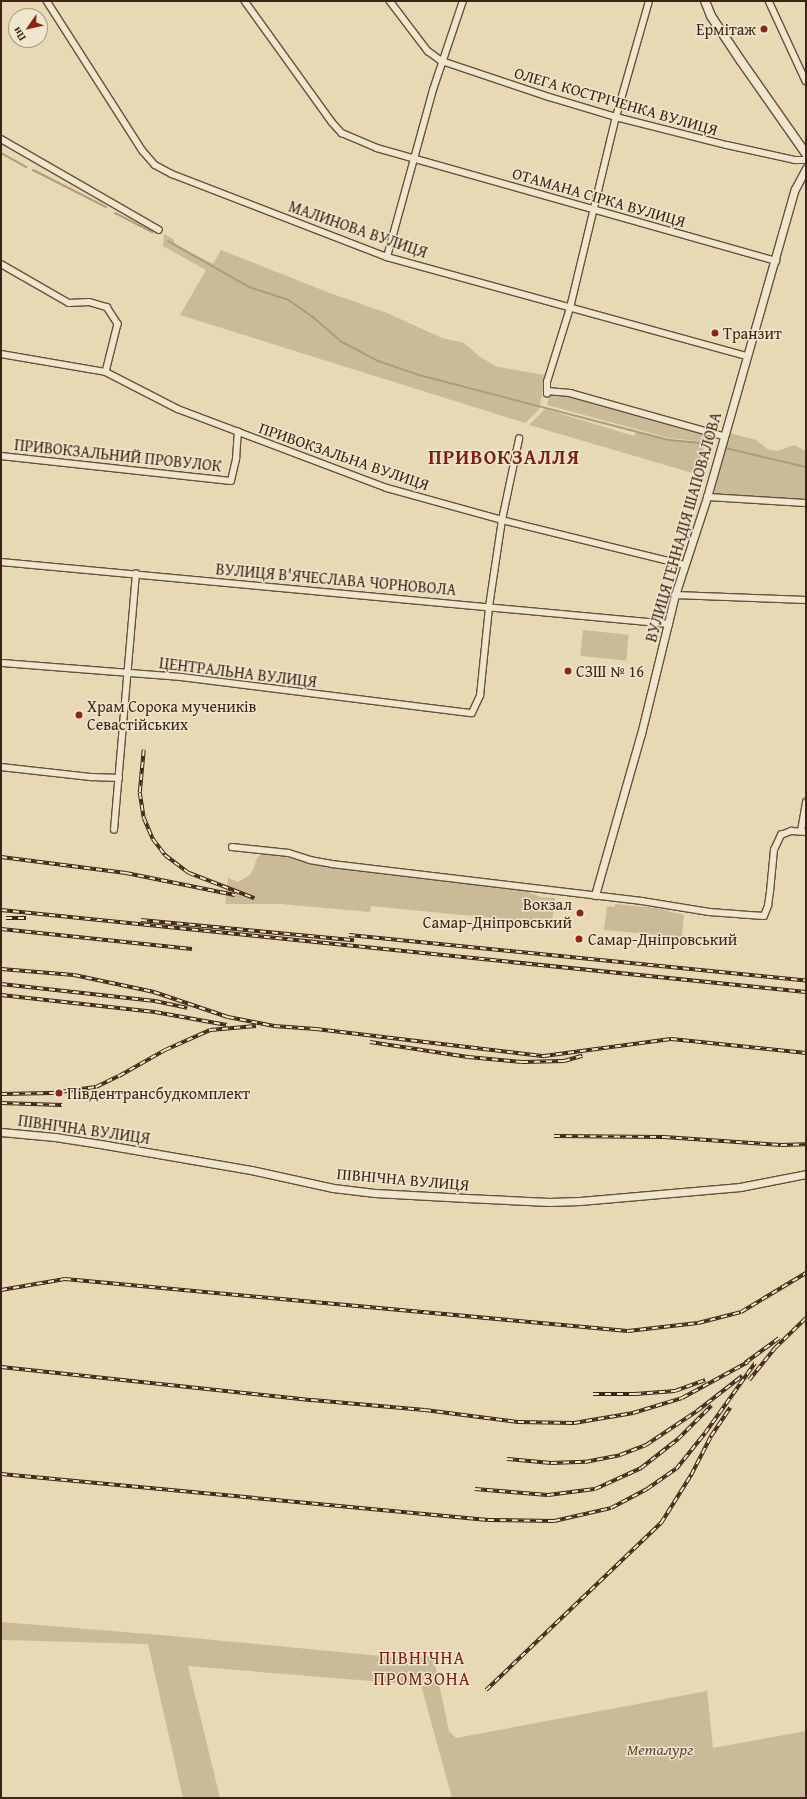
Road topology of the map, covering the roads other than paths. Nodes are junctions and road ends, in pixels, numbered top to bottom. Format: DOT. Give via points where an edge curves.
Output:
graph roads {
  1 [pos="47,1"];
  2 [pos="245,1"];
  3 [pos="390,1"];
  4 [pos="463,1"];
  5 [pos="649,1"];
  6 [pos="705,1"];
  7 [pos="769,1"];
  8 [pos="442,61"];
  9 [pos="806,81"];
  10 [pos="616,117"];
  11 [pos="1,139"];
  12 [pos="806,154"];
  13 [pos="415,159"];
  14 [pos="806,160"];
  15 [pos="806,168"];
  16 [pos="594,208"];
  17 [pos="159,230"];
  18 [pos="387,256"];
  19 [pos="776,261"];
  20 [pos="1,264"];
  21 [pos="570,308"];
  22 [pos="1,354"];
  23 [pos="747,356"];
  24 [pos="106,372"];
  25 [pos="238,432"];
  26 [pos="723,435"];
  27 [pos="519,439"];
  28 [pos="1,456"];
  29 [pos="707,497"];
  30 [pos="806,503"];
  31 [pos="502,520"];
  32 [pos="1,562"];
  33 [pos="685,565"];
  34 [pos="136,574"];
  35 [pos="675,596"];
  36 [pos="806,600"];
  37 [pos="489,607"];
  38 [pos="668,624"];
  39 [pos="1,663"];
  40 [pos="127,673"];
  41 [pos="1,767"];
  42 [pos="119,778"];
  43 [pos="806,802"];
  44 [pos="114,830"];
  45 [pos="804,832"];
  46 [pos="232,847"];
  47 [pos="595,895"];
  48 [pos="1,1132"];
  49 [pos="806,1174"];
  1 -- 18 [label="street, МАЛИНОВА ВУЛИЦЯ" via="143,151 156,165 172,174"];
  2 -- 13 [label="street, ОТАМАНА СІРКА ВУЛИЦЯ" via="342,133 377,148"];
  3 -- 8 [label="street, ОЛЕГА КОСТРІЧЕНКА ВУЛИЦЯ" via="428,51"];
  4 -- 8 [label="street"];
  5 -- 10 [label="street"];
  6 -- 12 [label="main road" via="711,16"];
  7 -- 9 [label="street"];
  8 -- 10 [label="street, ОЛЕГА КОСТРІЧЕНКА ВУЛИЦЯ"];
  8 -- 13 [label="street"];
  10 -- 14 [label="street, ОЛЕГА КОСТРІЧЕНКА ВУЛИЦЯ" via="727,145 795,160"];
  10 -- 16 [label="street"];
  11 -- 17 [label="street"];
  13 -- 16 [label="street, ОТАМАНА СІРКА ВУЛИЦЯ"];
  13 -- 18 [label="street"];
  15 -- 19 [label="street, ВУЛИЦЯ ГЕННАДІЯ ШАПОВАЛОВА" via="795,190"];
  16 -- 19 [label="street, ОТАМАНА СІРКА ВУЛИЦЯ"];
  16 -- 21 [label="street"];
  18 -- 21 [label="street, МАЛИНОВА ВУЛИЦЯ"];
  19 -- 23 [label="street, ВУЛИЦЯ ГЕННАДІЯ ШАПОВАЛОВА"];
  20 -- 24 [label="street" via="69,303 89,302 106,307 118,324"];
  21 -- 23 [label="street, МАЛИНОВА ВУЛИЦЯ"];
  21 -- 26 [label="street" via="547,382 547,393 570,393"];
  22 -- 24 [label="street, ПРИВОКЗАЛЬНА ВУЛИЦЯ"];
  23 -- 26 [label="street, ВУЛИЦЯ ГЕННАДІЯ ШАПОВАЛОВА"];
  24 -- 25 [label="street, ПРИВОКЗАЛЬНА ВУЛИЦЯ" via="178,409"];
  25 -- 28 [label="street, ПРИВОКЗАЛЬНИЙ ПРОВУЛОК" via="236,459 230,480"];
  25 -- 31 [label="street, ПРИВОКЗАЛЬНА ВУЛИЦЯ" via="387,488"];
  26 -- 29 [label="street, ВУЛИЦЯ ГЕННАДІЯ ШАПОВАЛОВА"];
  27 -- 31 [label="street"];
  29 -- 30 [label="street"];
  29 -- 33 [label="street, ВУЛИЦЯ ГЕННАДІЯ ШАПОВАЛОВА"];
  31 -- 33 [label="street, ПРИВОКЗАЛЬНА ВУЛИЦЯ"];
  31 -- 37 [label="street"];
  32 -- 34 [label="street, ВУЛИЦЯ В'ЯЧЕСЛАВА ЧОРНОВОЛА"];
  33 -- 35 [label="street, ВУЛИЦЯ ГЕННАДІЯ ШАПОВАЛОВА"];
  34 -- 37 [label="street, ВУЛИЦЯ В'ЯЧЕСЛАВА ЧОРНОВОЛА"];
  34 -- 40 [label="street"];
  35 -- 36 [label="street"];
  35 -- 38 [label="street, ВУЛИЦЯ ГЕННАДІЯ ШАПОВАЛОВА"];
  37 -- 38 [label="street, ВУЛИЦЯ В'ЯЧЕСЛАВА ЧОРНОВОЛА"];
  37 -- 40 [label="street, ЦЕНТРАЛЬНА ВУЛИЦЯ" via="480,696 472,713 180,677"];
  38 -- 47 [label="street, ВУЛИЦЯ ГЕННАДІЯ ШАПОВАЛОВА" via="641,734"];
  39 -- 40 [label="street, ЦЕНТРАЛЬНА ВУЛИЦЯ"];
  40 -- 42 [label="street"];
  41 -- 42 [label="street"];
  42 -- 44 [label="street"];
  43 -- 45 [label="street"];
  45 -- 47 [label="street" via="791,831 781,835 774,850 768,906 764,916 708,912"];
  46 -- 47 [label="street" via="289,853 332,864"];
  48 -- 49 [label="street, ПІВНІЧНА ВУЛИЦЯ" via="106,1145 251,1170 333,1188 375,1193 542,1202 740,1187"];
}
